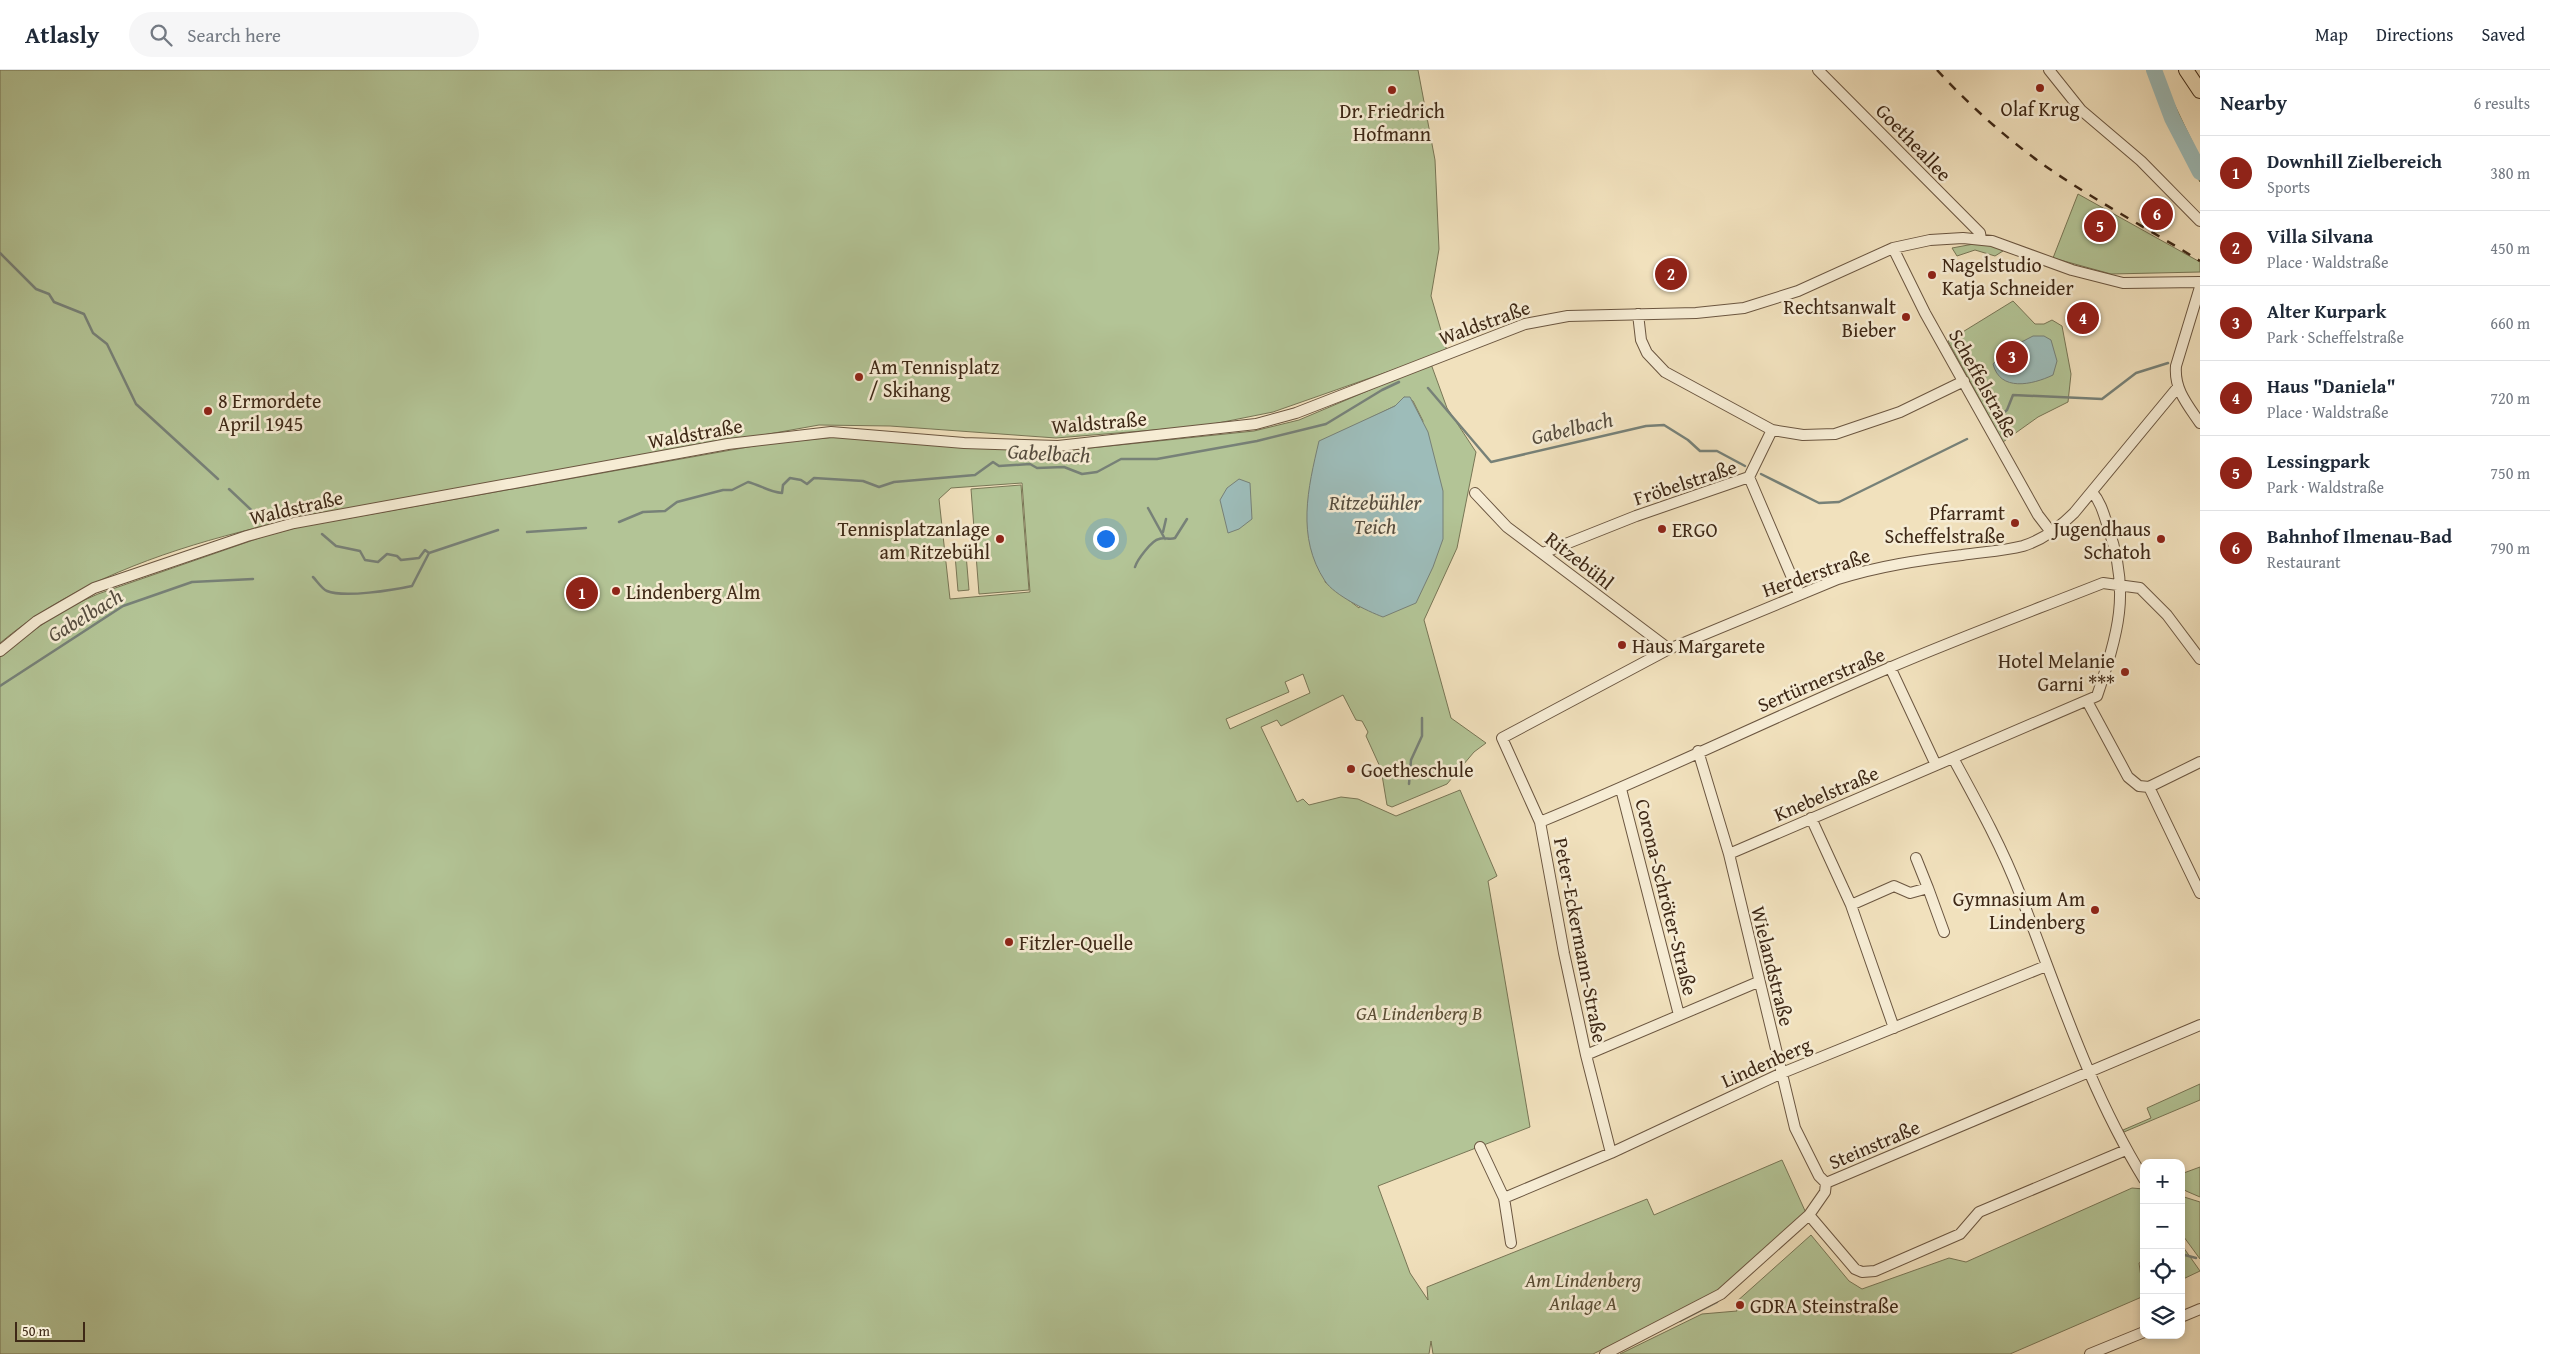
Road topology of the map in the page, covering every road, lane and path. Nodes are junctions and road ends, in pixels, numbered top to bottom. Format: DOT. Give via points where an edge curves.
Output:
graph roads {
  1 [pos="1818,70"];
  2 [pos="2049,70"];
  3 [pos="2186,70"];
  4 [pos="2200,91"];
  5 [pos="2200,222"];
  6 [pos="1981,239"];
  7 [pos="1893,248"];
  8 [pos="2200,282"];
  9 [pos="2200,287"];
  10 [pos="1638,314"];
  11 [pos="1964,381"];
  12 [pos="2178,387"];
  13 [pos="2200,423"];
  14 [pos="1772,430"];
  15 [pos="1749,477"];
  16 [pos="2092,492"];
  17 [pos="1475,493"];
  18 [pos="2051,532"];
  19 [pos="1543,553"];
  20 [pos="2122,585"];
  21 [pos="1799,594"];
  22 [pos="1669,649"];
  23 [pos="0,651"];
  24 [pos="2200,659"];
  25 [pos="1890,667"];
  26 [pos="2087,701"];
  27 [pos="1502,738"];
  28 [pos="1698,751"];
  29 [pos="1953,758"];
  30 [pos="2200,762"];
  31 [pos="1936,764"];
  32 [pos="2149,787"];
  33 [pos="1621,789"];
  34 [pos="1811,818"];
  35 [pos="1540,822"];
  36 [pos="1729,854"];
  37 [pos="1916,858"];
  38 [pos="1928,888"];
  39 [pos="2200,893"];
  40 [pos="1850,905"];
  41 [pos="1944,932"];
  42 [pos="2046,966"];
  43 [pos="1758,982"];
  44 [pos="1679,1015"];
  45 [pos="2200,1025"];
  46 [pos="1894,1028"];
  47 [pos="1586,1056"];
  48 [pos="1782,1073"];
  49 [pos="2088,1073"];
  50 [pos="1480,1147"];
  51 [pos="2126,1150"];
  52 [pos="1611,1153"];
  53 [pos="2140,1173"];
  54 [pos="1826,1183"];
  55 [pos="1504,1198"];
  56 [pos="1810,1215"];
  57 [pos="1511,1243"];
  58 [pos="2200,1309"];
  59 [pos="2185,1315"];
  60 [pos="2140,1334"];
  61 [pos="1605,1354"];
  62 [pos="2090,1354"];
  1 -- 6 [label="street, Goetheallee" via="1980,233"];
  2 -- 5 [label="street" via="2081,110 2141,161"];
  3 -- 4 [label="main road"];
  6 -- 7 [label="street, Waldstraße" via="1935,239"];
  6 -- 8 [label="street, Waldstraße" via="2109,281 2142,284"];
  7 -- 10 [label="street, Waldstraße" via="1798,292 1766,302 1696,313"];
  7 -- 11 [label="street, Scheffelstraße"];
  9 -- 12 [label="street" via="2176,366"];
  10 -- 14 [label="street" via="1641,340 1647,353 1665,372"];
  10 -- 23 [label="street, Waldstraße" via="1568,316 1525,324 1296,413 1256,424 1058,446 831,432 796,434 326,516 247,536 94,588 37,621"];
  11 -- 14 [label="street" via="1900,412 1835,434 1803,435"];
  11 -- 18 [label="street, Scheffelstraße" via="2038,515"];
  12 -- 13 [label="street"];
  12 -- 16 [label="street, Herderstraße"];
  14 -- 15 [label="street"];
  15 -- 19 [label="street, Fröbelstraße" via="1636,516"];
  15 -- 21 [label="street, Fröbelstraße"];
  16 -- 18 [label="street, Herderstraße"];
  16 -- 20 [label="street" via="2098,499 2111,538"];
  17 -- 19 [label="street, Ritzebühl" via="1506,527"];
  18 -- 21 [label="street, Herderstraße" via="2023,546 1866,570"];
  19 -- 22 [label="street, Ritzebühl"];
  20 -- 24 [label="street, Sertürnerstraße" via="2140,588 2152,598"];
  20 -- 25 [label="street, Sertürnerstraße" via="2103,583"];
  20 -- 26 [label="street" via="2116,640 2097,696"];
  21 -- 22 [label="street, Herderstraße"];
  22 -- 27 [label="street, Herderstraße"];
  25 -- 28 [label="street, Sertürnerstraße"];
  25 -- 31 [label="street"];
  26 -- 29 [label="street, Knebelstraße"];
  26 -- 32 [label="street" via="2128,777 2139,786"];
  27 -- 35 [label="street, Peter-Eckermann-Straße"];
  28 -- 33 [label="street, Sertürnerstraße"];
  28 -- 36 [label="street, Wielandstraße"];
  29 -- 31 [label="street, Knebelstraße"];
  29 -- 42 [label="street" via="2003,853"];
  30 -- 32 [label="street"];
  31 -- 34 [label="street, Knebelstraße"];
  32 -- 39 [label="street"];
  33 -- 35 [label="street, Sertürnerstraße"];
  33 -- 44 [label="street, Corona-Schröter-Straße"];
  34 -- 36 [label="street, Knebelstraße"];
  34 -- 40 [label="street"];
  35 -- 47 [label="street, Peter-Eckermann-Straße"];
  36 -- 43 [label="street, Wielandstraße"];
  37 -- 38 [label="street"];
  38 -- 40 [label="street" via="1910,893 1894,886"];
  38 -- 41 [label="street"];
  40 -- 46 [label="street"];
  42 -- 46 [label="street, Lindenberg"];
  42 -- 49 [label="street"];
  43 -- 44 [label="street, Corona-Schröter-Straße"];
  43 -- 48 [label="street, Wielandstraße"];
  44 -- 47 [label="street, Corona-Schröter-Straße"];
  45 -- 49 [label="street, Steinstraße"];
  46 -- 48 [label="street, Lindenberg"];
  47 -- 52 [label="street, Peter-Eckermann-Straße"];
  48 -- 52 [label="street, Lindenberg"];
  48 -- 54 [label="street, Wielandstraße" via="1795,1128 1819,1176"];
  49 -- 51 [label="street"];
  49 -- 54 [label="street, Steinstraße"];
  50 -- 55 [label="street"];
  51 -- 53 [label="street"];
  51 -- 56 [label="street" via="1978,1212 1960,1234 1875,1270 1862,1272 1855,1269"];
  52 -- 55 [label="street, Lindenberg"];
  54 -- 56 [label="street, Steinstraße" via="1825,1192"];
  55 -- 57 [label="street"];
  56 -- 61 [label="street, Steinstraße" via="1721,1294"];
  58 -- 59 [label="street"];
  60 -- 62 [label="street"];
}
